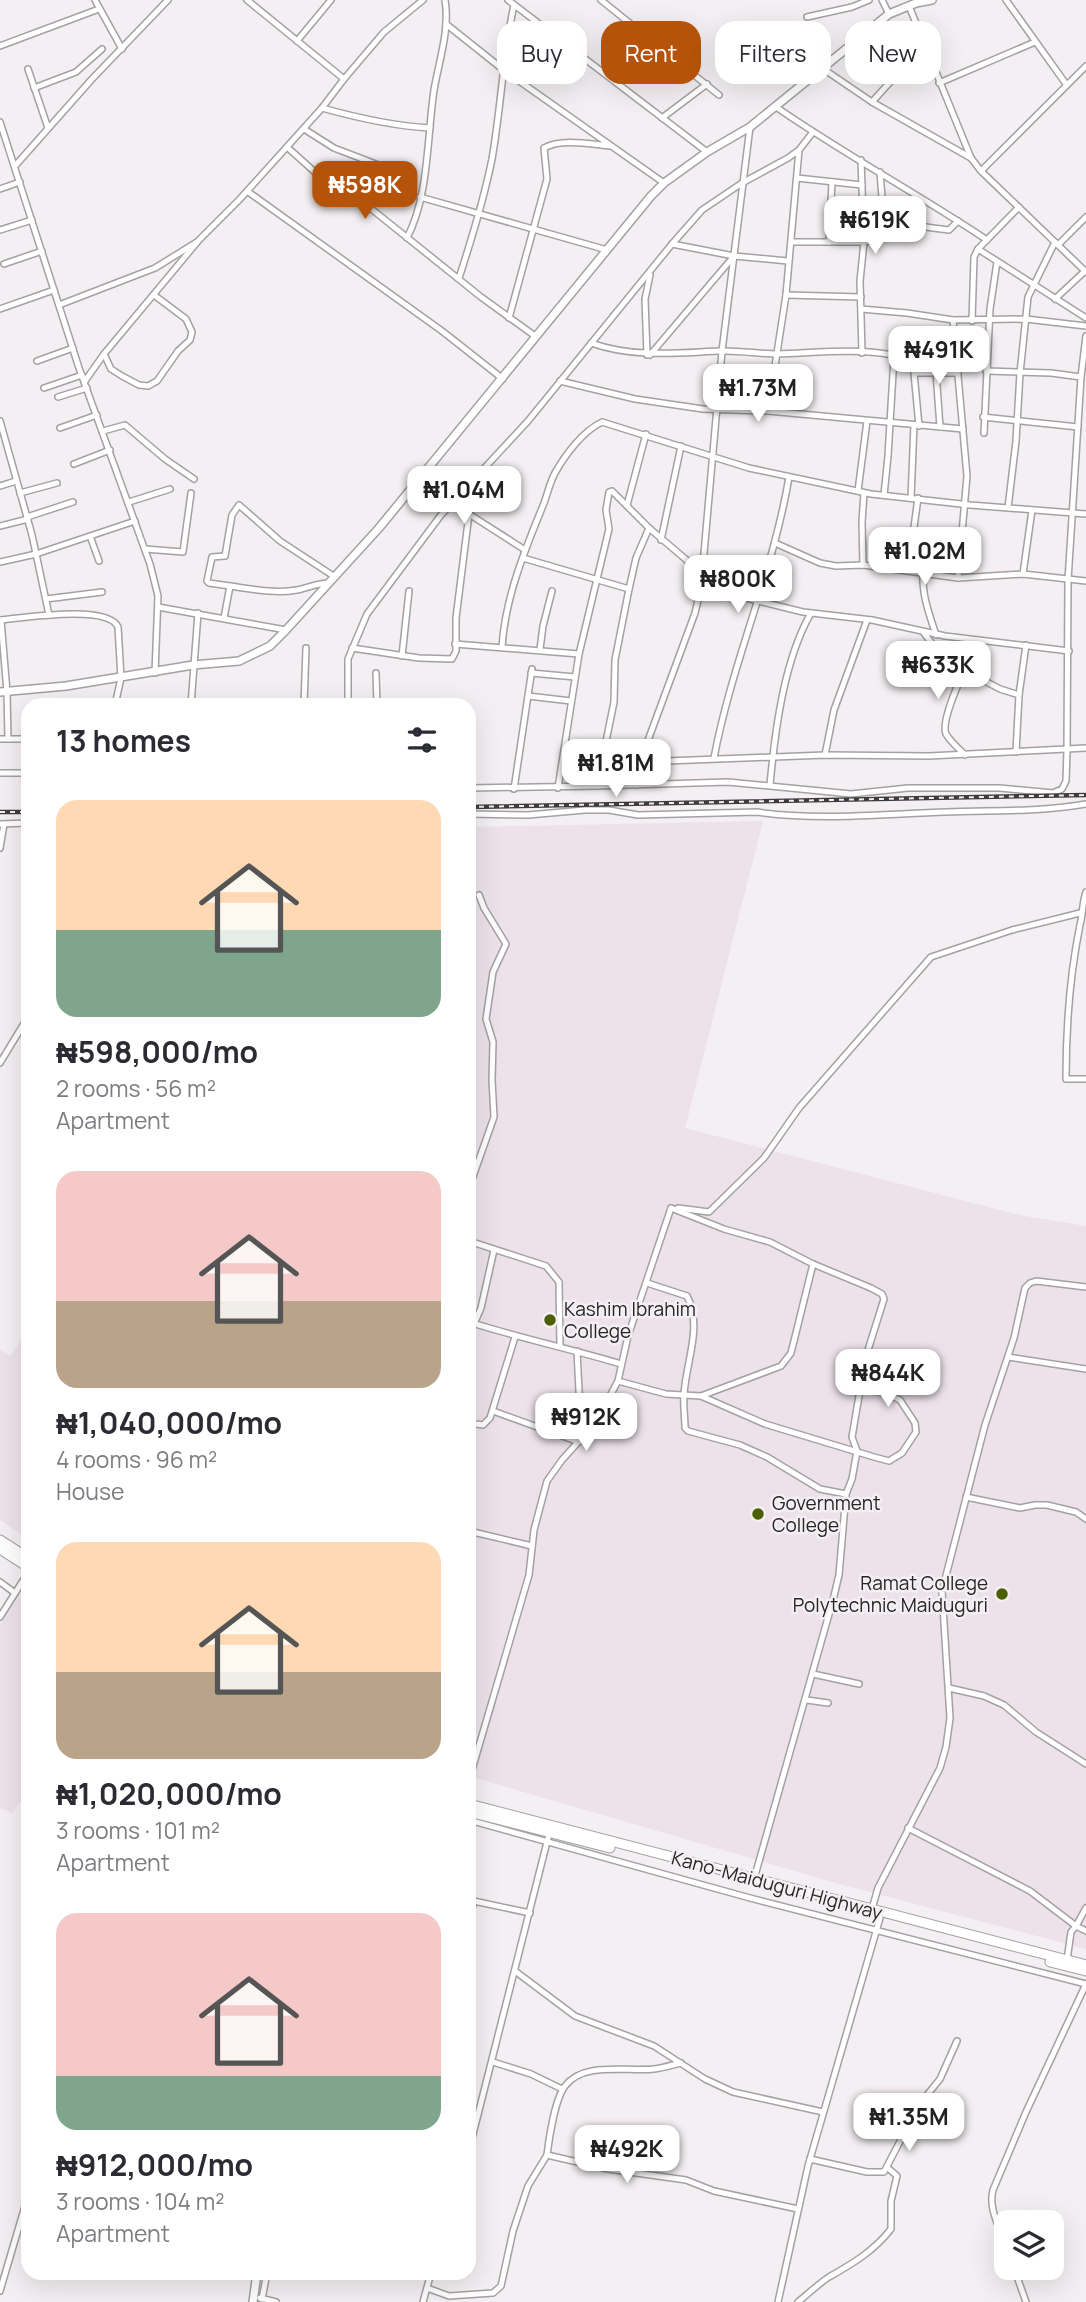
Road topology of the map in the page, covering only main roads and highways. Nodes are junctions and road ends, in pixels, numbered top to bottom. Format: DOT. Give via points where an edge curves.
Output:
graph roads {
  1 [pos="0,1540"];
  2 [pos="0,1549"];
  3 [pos="21,1552"];
  4 [pos="21,1562"];
  5 [pos="476,1806"];
  6 [pos="476,1814"];
  7 [pos="1086,1965"];
  8 [pos="1086,1971"];
  1 -- 3 [label="highway"];
  2 -- 4 [label="highway"];
  5 -- 7 [label="highway, Kano-Maiduguri Highway"];
  6 -- 8 [label="highway, Kano-Maiduguri Highway" via="549,1837"];
}
